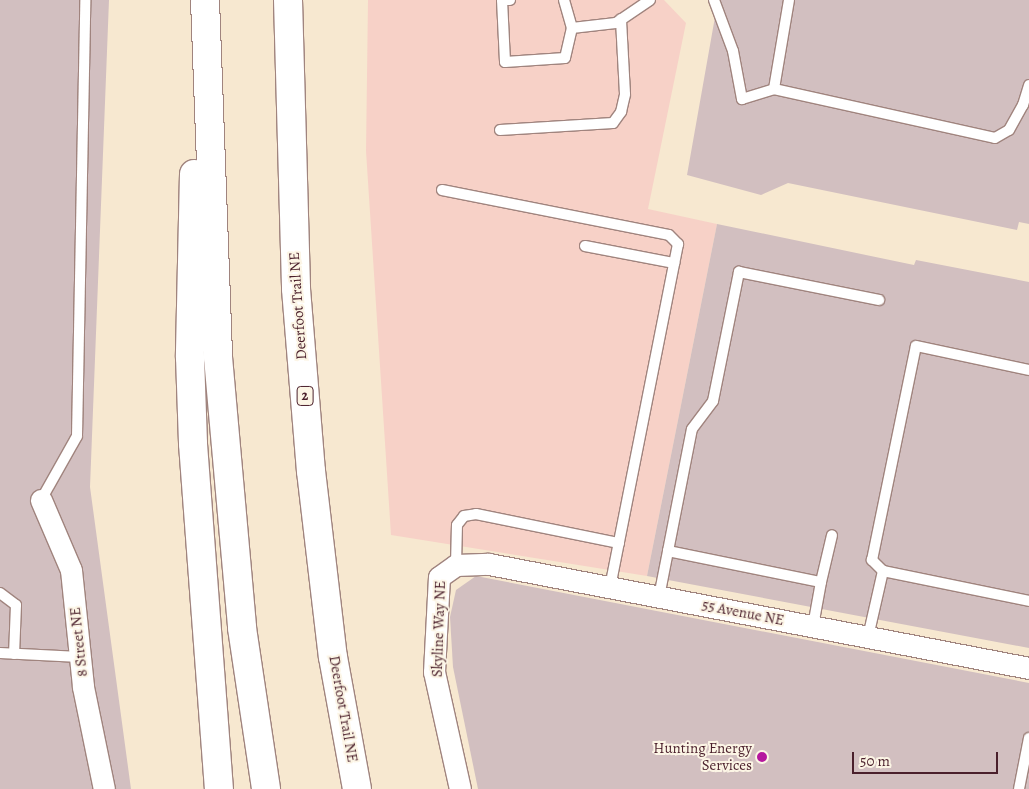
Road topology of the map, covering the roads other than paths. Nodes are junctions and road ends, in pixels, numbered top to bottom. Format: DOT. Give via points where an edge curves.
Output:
graph roads {
  1 [pos="85,0"];
  2 [pos="198,0"];
  3 [pos="205,0"];
  4 [pos="288,0"];
  5 [pos="510,0"];
  6 [pos="564,0"];
  7 [pos="650,0"];
  8 [pos="714,0"];
  9 [pos="790,0"];
  10 [pos="621,19"];
  11 [pos="572,28"];
  12 [pos="1029,84"];
  13 [pos="774,89"];
  14 [pos="500,130"];
  15 [pos="442,190"];
  16 [pos="585,246"];
  17 [pos="674,263"];
  18 [pos="879,300"];
  19 [pos="1029,370"];
  20 [pos="41,500"];
  21 [pos="832,535"];
  22 [pos="619,543"];
  23 [pos="668,551"];
  24 [pos="456,565"];
  25 [pos="883,571"];
  26 [pos="821,582"];
  27 [pos="610,587"];
  28 [pos="0,593"];
  29 [pos="659,597"];
  30 [pos="1029,601"];
  31 [pos="813,626"];
  32 [pos="868,637"];
  33 [pos="0,653"];
  34 [pos="14,654"];
  35 [pos="80,657"];
  36 [pos="1029,668"];
  37 [pos="1029,738"];
  38 [pos="104,789"];
  39 [pos="218,789"];
  40 [pos="266,789"];
  41 [pos="357,789"];
  42 [pos="460,789"];
  43 [pos="1019,789"];
  1 -- 20 [label="lane" via="77,436"];
  2 -- 39 [label="highway" via="190,357 204,618"];
  3 -- 40 [label="highway" via="218,357 242,628"];
  4 -- 41 [label="highway, Deerfoot Trail NE / 2" via="296,289 311,471 333,657"];
  5 -- 11 [label="lane" via="502,0 505,62 565,58"];
  6 -- 11 [label="lane"];
  7 -- 10 [label="lane"];
  8 -- 13 [label="lane" via="733,50 742,99"];
  9 -- 13 [label="lane"];
  10 -- 11 [label="lane"];
  10 -- 14 [label="lane" via="625,94 621,112 612,123"];
  12 -- 13 [label="lane" via="1023,105 1009,130 995,138"];
  15 -- 17 [label="lane" via="669,235 678,244"];
  16 -- 17 [label="lane"];
  17 -- 22 [label="lane"];
  18 -- 23 [label="lane" via="739,272 713,401 692,429"];
  19 -- 25 [label="lane" via="916,346 872,560"];
  20 -- 35 [label="street, 8 Street NE" via="71,570"];
  21 -- 26 [label="lane"];
  22 -- 24 [label="lane" via="476,514 464,516 457,525"];
  22 -- 27 [label="lane"];
  23 -- 26 [label="lane"];
  23 -- 29 [label="lane"];
  24 -- 27 [label="street, 55 Avenue NE" via="489,564"];
  24 -- 42 [label="street, Skyline Way NE" via="438,577 434,672"];
  25 -- 30 [label="lane"];
  25 -- 32 [label="lane"];
  26 -- 31 [label="lane"];
  27 -- 29 [label="street, 55 Avenue NE"];
  28 -- 34 [label="lane" via="16,605"];
  29 -- 31 [label="street, 55 Avenue NE"];
  31 -- 32 [label="street, 55 Avenue NE"];
  32 -- 36 [label="street, 55 Avenue NE"];
  33 -- 34 [label="lane"];
  34 -- 35 [label="lane"];
  35 -- 38 [label="street, 8 Street NE"];
  37 -- 43 [label="lane"];
}
